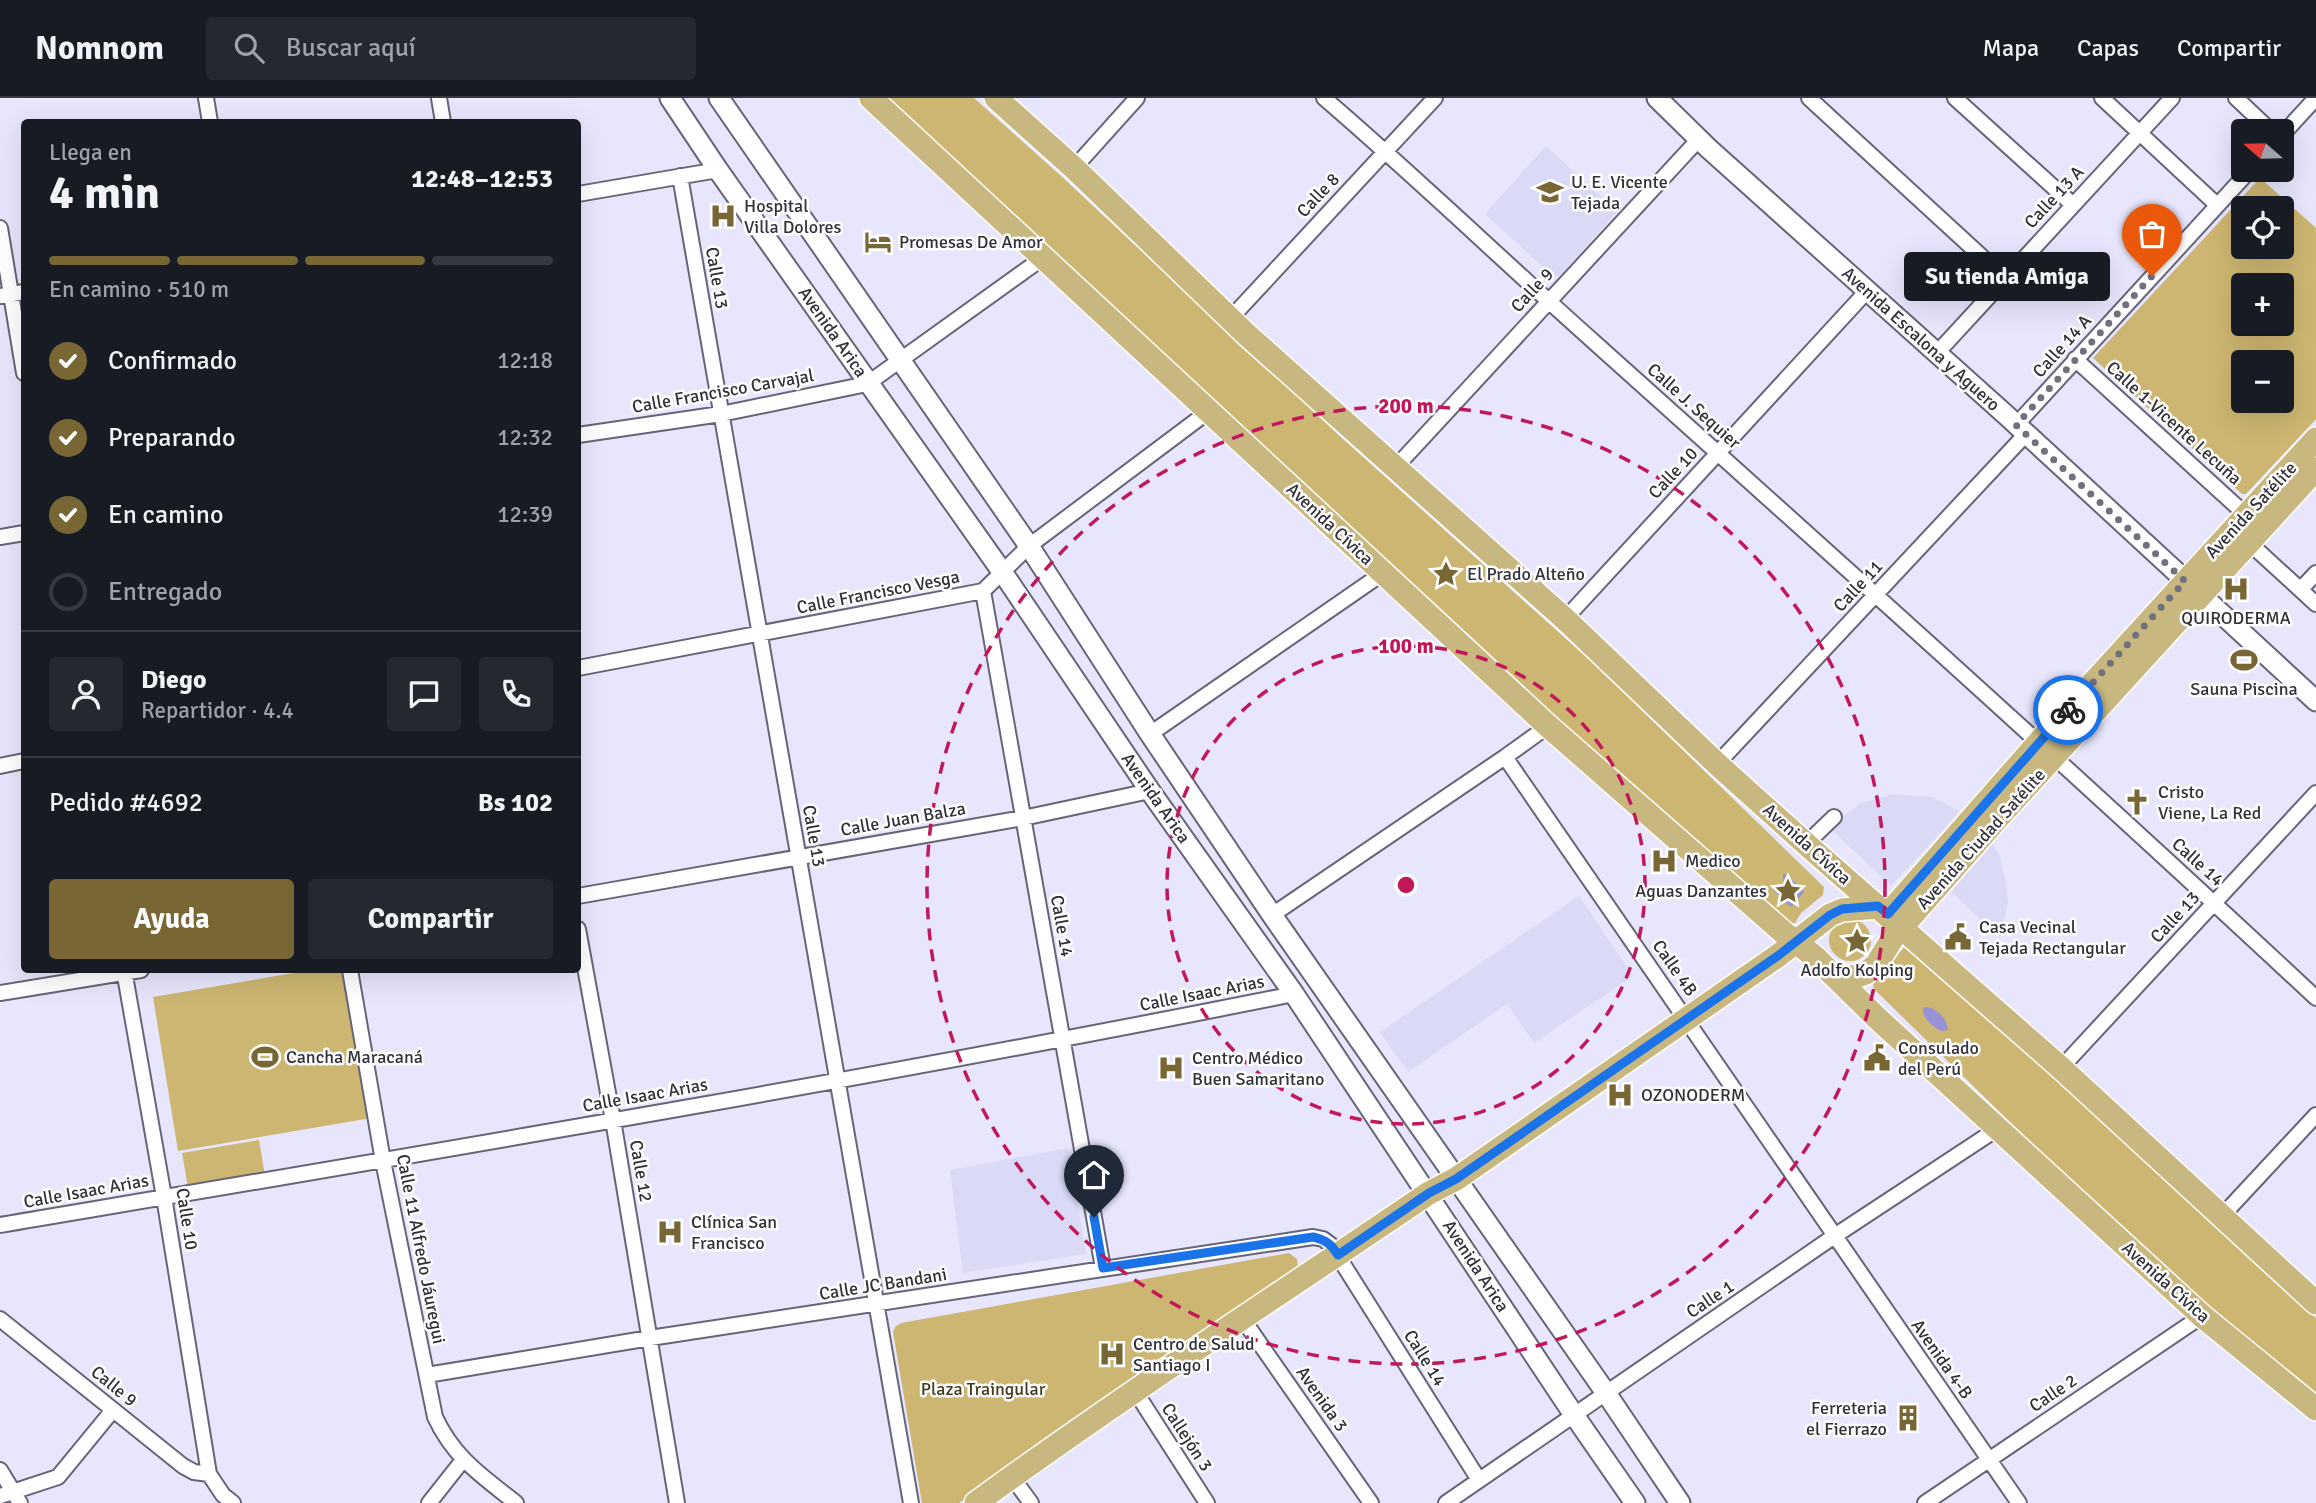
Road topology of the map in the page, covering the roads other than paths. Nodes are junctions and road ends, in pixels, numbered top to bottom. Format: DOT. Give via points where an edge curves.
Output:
graph roads {
  1 [pos="206,98"];
  2 [pos="439,98"];
  3 [pos="670,98"];
  4 [pos="719,98"];
  5 [pos="871,98"];
  6 [pos="996,98"];
  7 [pos="1137,98"];
  8 [pos="1324,98"];
  9 [pos="1435,98"];
  10 [pos="1657,98"];
  11 [pos="1809,98"];
  12 [pos="1955,98"];
  13 [pos="2102,98"];
  14 [pos="2172,98"];
  15 [pos="2236,98"];
  16 [pos="2316,98"];
  17 [pos="210,119"];
  18 [pos="442,119"];
  19 [pos="2258,119"];
  20 [pos="2294,122"];
  21 [pos="2139,133"];
  22 [pos="1699,139"];
  23 [pos="1385,151"];
  24 [pos="1074,168"];
  25 [pos="718,170"];
  26 [pos="680,176"];
  27 [pos="2239,182"];
  28 [pos="581,193"];
  29 [pos="2072,204"];
  30 [pos="2217,205"];
  31 [pos="0,228"];
  32 [pos="1044,257"];
  33 [pos="2005,278"];
  34 [pos="1867,291"];
  35 [pos="12,294"];
  36 [pos="1547,301"];
  37 [pos="1230,319"];
  38 [pos="21,353"];
  39 [pos="1937,353"];
  40 [pos="2076,359"];
  41 [pos="899,360"];
  42 [pos="868,383"];
  43 [pos="1209,411"];
  44 [pos="721,414"];
  45 [pos="2021,429"];
  46 [pos="581,435"];
  47 [pos="2316,439"];
  48 [pos="1717,453"];
  49 [pos="1394,468"];
  50 [pos="2316,469"];
  51 [pos="2243,528"];
  52 [pos="21,534"];
  53 [pos="0,537"];
  54 [pos="1029,546"];
  55 [pos="1003,573"];
  56 [pos="1383,573"];
  57 [pos="2316,573"];
  58 [pos="2193,588"];
  59 [pos="2301,589"];
  60 [pos="983,592"];
  61 [pos="1877,594"];
  62 [pos="2316,604"];
  63 [pos="1565,619"];
  64 [pos="759,635"];
  65 [pos="581,667"];
  66 [pos="2316,701"];
  67 [pos="1548,726"];
  68 [pos="1150,734"];
  69 [pos="2046,750"];
  70 [pos="1505,757"];
  71 [pos="21,762"];
  72 [pos="1717,764"];
  73 [pos="0,766"];
  74 [pos="1150,791"];
  75 [pos="2316,793"];
  76 [pos="1834,817"];
  77 [pos="1023,818"];
  78 [pos="1806,844"];
  79 [pos="798,856"];
  80 [pos="581,895"];
  81 [pos="2214,903"];
  82 [pos="1272,915"];
  83 [pos="1889,916"];
  84 [pos="1796,942"];
  85 [pos="581,945"];
  86 [pos="113,973"];
  87 [pos="124,973"];
  88 [pos="351,973"];
  89 [pos="1836,976"];
  90 [pos="0,993"];
  91 [pos="1294,994"];
  92 [pos="2316,998"];
  93 [pos="1687,1019"];
  94 [pos="1063,1040"];
  95 [pos="2061,1068"];
  96 [pos="836,1081"];
  97 [pos="2316,1115"];
  98 [pos="613,1120"];
  99 [pos="1997,1129"];
  100 [pos="383,1161"];
  101 [pos="1456,1179"];
  102 [pos="1429,1193"];
  103 [pos="164,1197"];
  104 [pos="2222,1216"];
  105 [pos="0,1225"];
  106 [pos="1833,1237"];
  107 [pos="1338,1255"];
  108 [pos="1103,1268"];
  109 [pos="2316,1303"];
  110 [pos="876,1305"];
  111 [pos="2202,1316"];
  112 [pos="0,1318"];
  113 [pos="1242,1318"];
  114 [pos="650,1338"];
  115 [pos="426,1375"];
  116 [pos="1135,1391"];
  117 [pos="1606,1393"];
  118 [pos="2316,1409"];
  119 [pos="113,1410"];
  120 [pos="1574,1415"];
  121 [pos="1989,1458"];
  122 [pos="463,1460"];
  123 [pos="0,1470"];
  124 [pos="209,1474"];
  125 [pos="1012,1477"];
  126 [pos="1479,1480"];
  127 [pos="11,1496"];
  128 [pos="233,1503"];
  129 [pos="429,1503"];
  130 [pos="516,1503"];
  131 [pos="677,1503"];
  132 [pos="911,1503"];
  133 [pos="976,1503"];
  134 [pos="1031,1503"];
  135 [pos="1207,1503"];
  136 [pos="1371,1503"];
  137 [pos="1446,1503"];
  138 [pos="1635,1503"];
  139 [pos="1680,1503"];
  140 [pos="1925,1503"];
  141 [pos="2019,1503"];
  1 -- 17 [label="street"];
  2 -- 18 [label="street"];
  3 -- 25 [label="street, Avenida Arica"];
  4 -- 41 [label="street, Avenida Arica"];
  5 -- 32 [label="main road, Avenida Cívica"];
  6 -- 24 [label="main road, Avenida Cívica"];
  7 -- 24 [label="street"];
  8 -- 23 [label="street, Calle J. Sequier"];
  9 -- 23 [label="street, Calle 8"];
  10 -- 22 [label="street, Avenida Escalona y Aguero"];
  11 -- 33 [label="street"];
  12 -- 29 [label="street"];
  13 -- 21 [label="street"];
  14 -- 21 [label="street, Calle 13 A"];
  15 -- 19 [label="street"];
  16 -- 20 [label="street"];
  21 -- 29 [label="street, Calle 13 A"];
  21 -- 30 [label="street"];
  22 -- 34 [label="street, Avenida Escalona y Aguero"];
  22 -- 36 [label="street, Calle 9"];
  23 -- 36 [label="street, Calle J. Sequier"];
  23 -- 37 [label="street, Calle 8"];
  24 -- 37 [label="main road, Avenida Cívica"];
  25 -- 26 [label="street"];
  25 -- 42 [label="street, Avenida Arica"];
  26 -- 28 [label="street"];
  26 -- 44 [label="street, Calle 13"];
  27 -- 30 [label="street, Calle 14 A"];
  29 -- 33 [label="street, Calle 13 A"];
  30 -- 40 [label="street, Calle 14 A"];
  31 -- 35 [label="street"];
  32 -- 41 [label="street, Calle Francisco Carvajal"];
  32 -- 43 [label="main road, Avenida Cívica"];
  33 -- 39 [label="street, Calle 13 A"];
  34 -- 39 [label="street, Avenida Escalona y Aguero"];
  34 -- 48 [label="street, Calle 10"];
  35 -- 38 [label="street"];
  36 -- 48 [label="street, Calle J. Sequier"];
  36 -- 49 [label="street, Calle 9"];
  37 -- 49 [label="main road, Avenida Cívica"];
  39 -- 45 [label="street, Avenida Escalona y Aguero"];
  40 -- 45 [label="street, Calle 14 A"];
  40 -- 51 [label="street, Calle 1-Vicente Lecuña"];
  41 -- 42 [label="street, Calle Francisco Carvajal"];
  41 -- 54 [label="street, Avenida Arica"];
  42 -- 44 [label="street, Calle Francisco Carvajal"];
  42 -- 55 [label="street, Avenida Arica"];
  43 -- 54 [label="street, Calle Francisco Vesga"];
  43 -- 56 [label="main road, Avenida Cívica"];
  44 -- 46 [label="street, Calle Francisco Carvajal"];
  44 -- 64 [label="street, Calle 13"];
  45 -- 58 [label="street, Avenida Escalona y Aguero"];
  45 -- 61 [label="street, Calle 11"];
  47 -- 51 [label="main road, Avenida Satélite"];
  48 -- 61 [label="street, Calle J. Sequier"];
  48 -- 63 [label="street, Calle 10"];
  49 -- 63 [label="main road, Avenida Cívica"];
  50 -- 51 [label="main road, Avenida Satélite"];
  51 -- 58 [label="main road, Avenida Satélite"];
  51 -- 59 [label="street, Calle 1-Vicente Lecuña"];
  52 -- 53 [label="street"];
  54 -- 55 [label="street, Calle Francisco Vesga"];
  54 -- 68 [label="street, Avenida Arica"];
  55 -- 60 [label="street, Calle Francisco Vesga"];
  55 -- 74 [label="street, Avenida Arica"];
  56 -- 67 [label="main road, Avenida Cívica"];
  56 -- 68 [label="street"];
  57 -- 59 [label="street"];
  58 -- 66 [label="street, Avenida Escalona y Aguero"];
  58 -- 69 [label="main road, Avenida Ciudad Satélite"];
  59 -- 62 [label="street, Calle 1-Vicente Lecuña"];
  60 -- 64 [label="street, Calle Francisco Vesga"];
  60 -- 77 [label="street, Calle 14"];
  61 -- 69 [label="street, Calle J. Sequier"];
  61 -- 72 [label="street, Calle 11"];
  63 -- 72 [label="main road, Avenida Cívica"];
  64 -- 65 [label="street, Calle Francisco Vesga"];
  64 -- 79 [label="street, Calle 13"];
  67 -- 70 [label="street"];
  67 -- 84 [label="main road, Avenida Cívica"];
  68 -- 82 [label="street, Avenida Arica"];
  69 -- 81 [label="street, Calle 14"];
  69 -- 83 [label="main road, Avenida Ciudad Satélite"];
  70 -- 82 [label="street"];
  70 -- 93 [label="street, Calle 4B"];
  71 -- 73 [label="street"];
  72 -- 78 [label="main road, Avenida Cívica"];
  74 -- 77 [label="street, Calle Juan Balza"];
  74 -- 91 [label="street, Avenida Arica"];
  75 -- 81 [label="street, Calle 13"];
  76 -- 78 [label="street"];
  77 -- 79 [label="street, Calle Juan Balza"];
  77 -- 94 [label="street, Calle 14"];
  78 -- 83 [label="main road, Avenida Cívica"];
  79 -- 80 [label="street, Calle Juan Balza"];
  79 -- 96 [label="street, Calle 13"];
  81 -- 92 [label="street, Calle 14"];
  81 -- 95 [label="street, Calle 13"];
  82 -- 101 [label="street, Avenida Arica"];
  83 -- 84 [label="main road" via="1842,909"];
  83 -- 89 [label="main road, Avenida Ciudad Satélite" via="1894,936 1876,965 1855,977"];
  83 -- 95 [label="main road, Avenida Cívica"];
  84 -- 89 [label="main road, Avenida Cívica"];
  84 -- 93 [label="main road"];
  85 -- 98 [label="street, Calle 12"];
  86 -- 90 [label="street"];
  87 -- 103 [label="street, Calle 10"];
  88 -- 100 [label="street, Calle 11 Alfredo Jáuregui"];
  89 -- 99 [label="main road, Avenida Cívica"];
  91 -- 94 [label="street, Calle Isaac Arias"];
  91 -- 102 [label="street, Avenida Arica"];
  93 -- 101 [label="main road"];
  93 -- 106 [label="street, Calle 4B"];
  94 -- 96 [label="street, Calle Isaac Arias"];
  94 -- 108 [label="street, Calle 14"];
  95 -- 104 [label="main road, Avenida Cívica"];
  96 -- 98 [label="street, Calle Isaac Arias"];
  96 -- 110 [label="street, Calle 13"];
  97 -- 104 [label="street"];
  98 -- 100 [label="street, Calle Isaac Arias"];
  98 -- 114 [label="street, Calle 12"];
  99 -- 106 [label="street, Calle 1"];
  99 -- 111 [label="main road, Avenida Cívica"];
  100 -- 103 [label="street, Calle Isaac Arias"];
  100 -- 115 [label="street, Calle 11 Alfredo Jáuregui"];
  101 -- 102 [label="main road"];
  101 -- 117 [label="street, Avenida Arica"];
  102 -- 107 [label="main road"];
  102 -- 120 [label="street, Avenida Arica"];
  103 -- 105 [label="street, Calle Isaac Arias"];
  103 -- 124 [label="street, Calle 10"];
  104 -- 109 [label="main road, Avenida Cívica"];
  106 -- 117 [label="street, Calle 1"];
  106 -- 121 [label="street, Avenida 4-B"];
  107 -- 108 [label="street, Calle JC Bandani" via="1323,1239 1313,1237"];
  107 -- 113 [label="main road"];
  107 -- 126 [label="street, Calle 14"];
  108 -- 110 [label="street, Calle JC Bandani"];
  110 -- 114 [label="street, Calle JC Bandani"];
  110 -- 132 [label="street, Calle 13"];
  111 -- 118 [label="main road, Avenida Cívica"];
  111 -- 121 [label="street, Calle 2"];
  112 -- 119 [label="street, Calle 9"];
  113 -- 116 [label="main road"];
  113 -- 136 [label="street, Avenida 3"];
  114 -- 115 [label="street, Calle JC Bandani"];
  114 -- 131 [label="street, Calle 12"];
  115 -- 122 [label="street, Calle 11 Alfredo Jáuregui" via="435,1417 445,1439"];
  116 -- 125 [label="main road"];
  116 -- 135 [label="street, Callejón 3"];
  117 -- 120 [label="street, Calle 1"];
  117 -- 139 [label="street, Avenida Arica"];
  119 -- 124 [label="street, Calle 9" via="183,1466"];
  119 -- 127 [label="street" via="58,1477"];
  120 -- 126 [label="street, Calle 1"];
  120 -- 138 [label="street, Avenida Arica"];
  121 -- 140 [label="street, Calle 2"];
  121 -- 141 [label="street, Avenida 4-B"];
  122 -- 129 [label="street"];
  122 -- 130 [label="street, Calle 11 Alfredo Jáuregui"];
  123 -- 127 [label="street"];
  124 -- 128 [label="street"];
  125 -- 133 [label="main road"];
  125 -- 134 [label="street"];
  126 -- 137 [label="street, Calle 1"];
}
